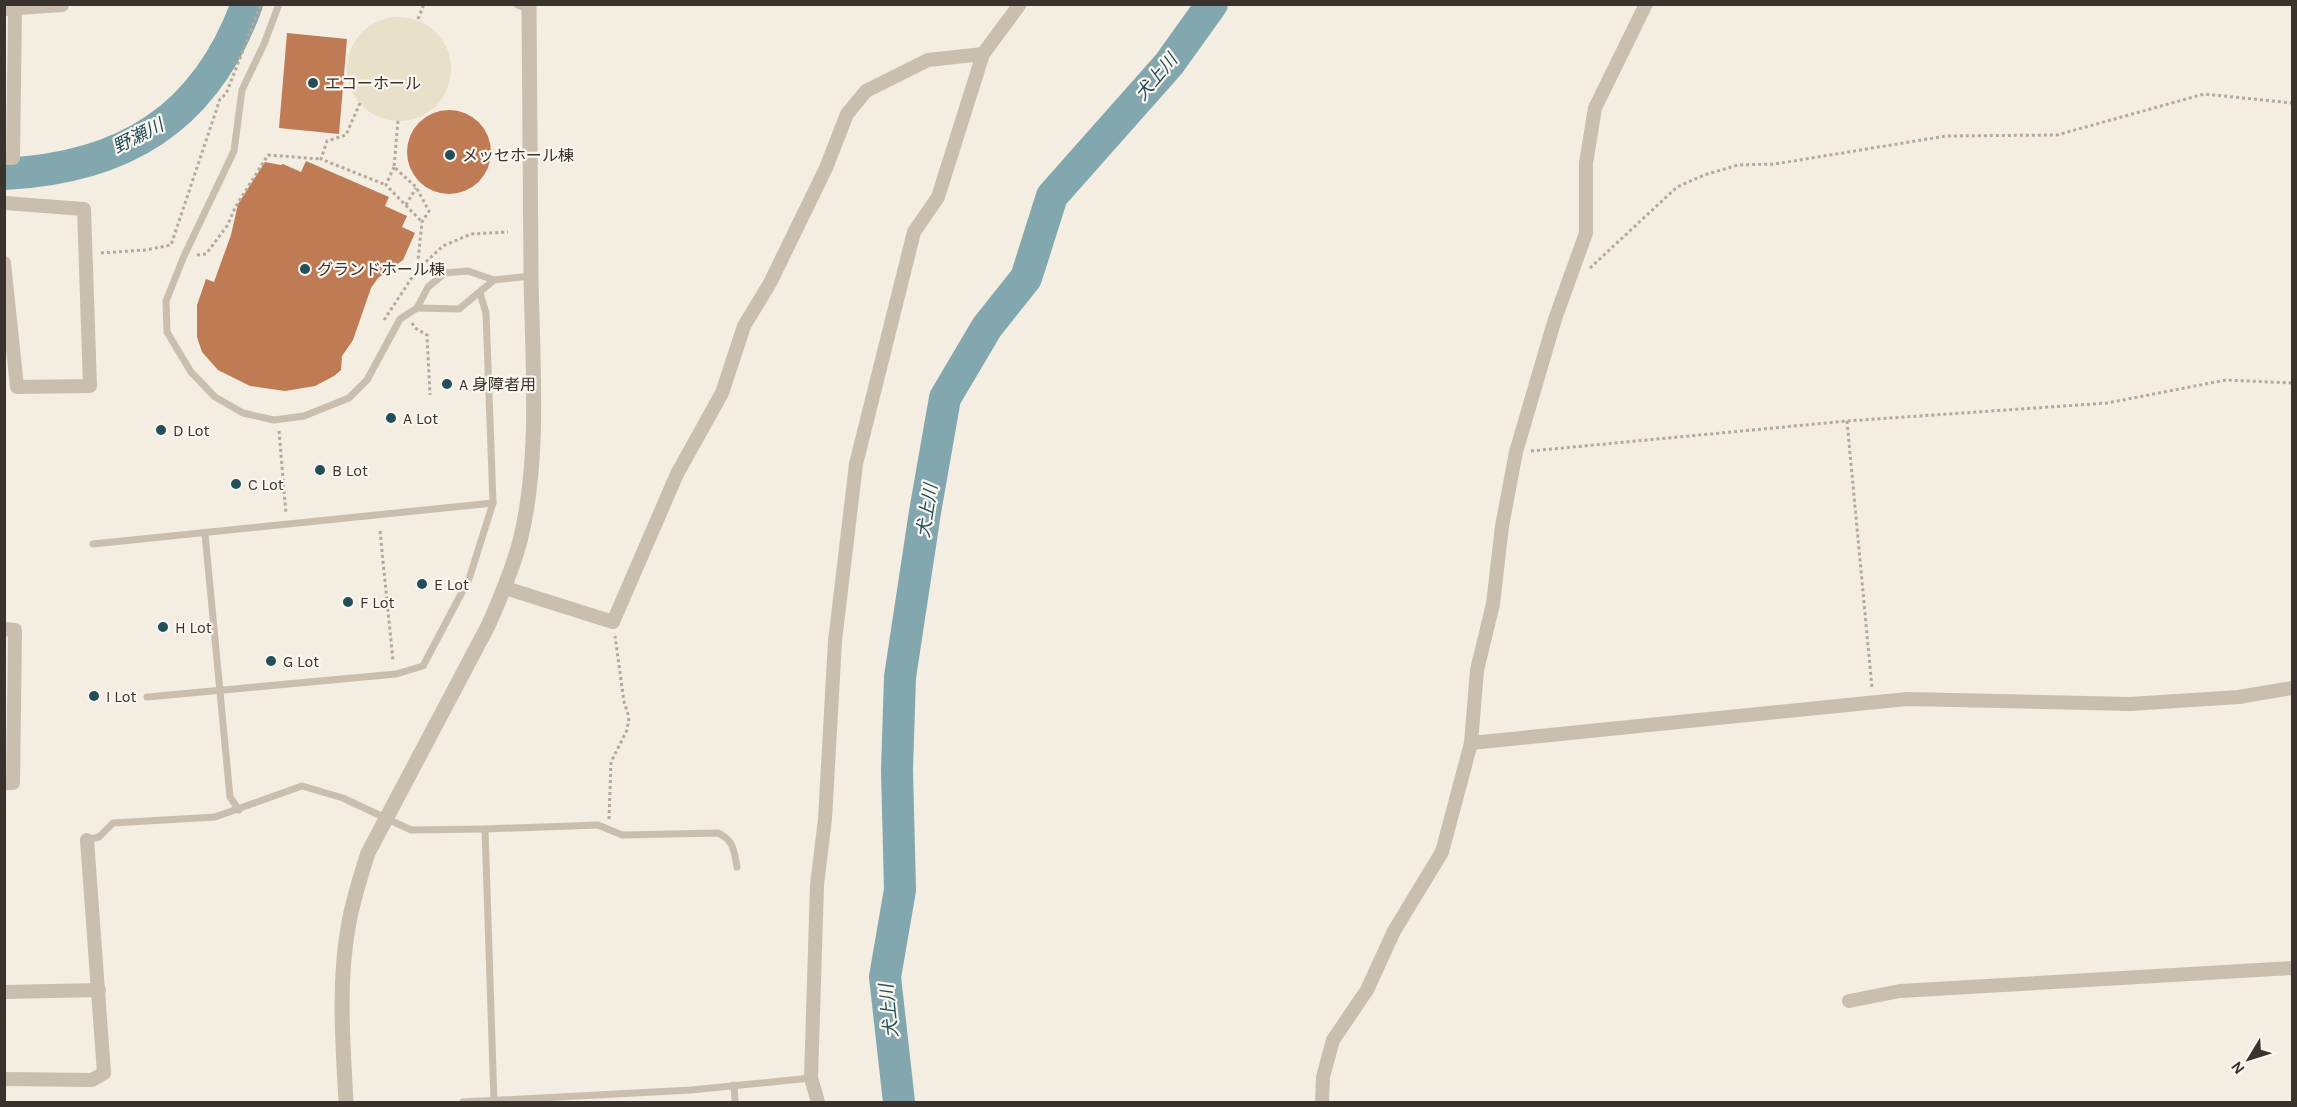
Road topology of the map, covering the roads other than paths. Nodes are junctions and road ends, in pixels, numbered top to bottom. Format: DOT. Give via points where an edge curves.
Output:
graph roads {
  1 [pos="279,4"];
  2 [pos="1020,4"];
  3 [pos="1646,4"];
  4 [pos="62,5"];
  5 [pos="525,6"];
  6 [pos="10,9"];
  7 [pos="983,54"];
  8 [pos="4,158"];
  9 [pos="4,203"];
  10 [pos="4,263"];
  11 [pos="531,276"];
  12 [pos="494,280"];
  13 [pos="480,292"];
  14 [pos="417,308"];
  15 [pos="493,503"];
  16 [pos="205,534"];
  17 [pos="93,544"];
  18 [pos="505,588"];
  19 [pos="4,629"];
  20 [pos="2292,688"];
  21 [pos="219,690"];
  22 [pos="147,697"];
  23 [pos="1471,743"];
  24 [pos="4,783"];
  25 [pos="239,810"];
  26 [pos="386,817"];
  27 [pos="485,829"];
  28 [pos="87,840"];
  29 [pos="737,867"];
  30 [pos="2292,968"];
  31 [pos="99,990"];
  32 [pos="4,992"];
  33 [pos="1849,1001"];
  34 [pos="811,1078"];
  35 [pos="4,1079"];
  36 [pos="734,1085"];
  37 [pos="346,1102"];
  38 [pos="464,1102"];
  39 [pos="494,1102"];
  40 [pos="735,1102"];
  41 [pos="818,1102"];
  42 [pos="1322,1102"];
  1 -- 14 [label="lane" via="242,90 234,151 166,301 167,332 191,372 215,397 243,413 278,419 304,416 349,398 367,380 400,319"];
  2 -- 7 [label="street"];
  3 -- 23 [label="street" via="1595,108 1586,163 1586,233 1555,319 1516,452 1493,604 1477,670"];
  4 -- 6 [label="street"];
  5 -- 11 [label="street"];
  6 -- 8 [label="street" via="13,158"];
  7 -- 18 [label="street" via="928,60 866,91 848,114 770,283 744,326 722,393 677,474 613,622"];
  7 -- 34 [label="street" via="938,197 914,232 856,464 836,641 817,885"];
  9 -- 10 [label="street" via="84,209 90,386 17,387"];
  11 -- 12 [label="lane"];
  11 -- 18 [label="street" via="531,459 520,541"];
  12 -- 13 [label="lane"];
  12 -- 14 [label="lane" via="468,271 445,273 428,286"];
  13 -- 14 [label="lane" via="459,309"];
  13 -- 15 [label="lane" via="486,313"];
  15 -- 16 [label="lane"];
  15 -- 21 [label="lane" via="469,579 423,666 396,674"];
  16 -- 17 [label="lane"];
  16 -- 21 [label="lane"];
  18 -- 26 [label="street"];
  19 -- 24 [label="street" via="15,630 13,783"];
  20 -- 23 [label="street" via="2239,697 2130,704 1907,699"];
  21 -- 22 [label="lane"];
  21 -- 25 [label="lane" via="230,797"];
  23 -- 42 [label="street" via="1442,852 1394,931 1367,990 1333,1040 1323,1077"];
  25 -- 26 [label="lane" via="302,786"];
  25 -- 28 [label="lane" via="215,817 113,823 99,837"];
  26 -- 27 [label="lane" via="411,830"];
  26 -- 37 [label="street" via="368,853 348,929 344,967"];
  27 -- 29 [label="lane" via="598,825 622,834 718,832 733,844"];
  27 -- 39 [label="lane"];
  28 -- 31 [label="street"];
  30 -- 33 [label="street" via="1900,991"];
  31 -- 32 [label="street"];
  31 -- 35 [label="street" via="104,1073 92,1080"];
  34 -- 36 [label="lane"];
  34 -- 41 [label="street"];
  36 -- 39 [label="lane"];
  36 -- 40 [label="lane"];
  38 -- 39 [label="lane"];
}
